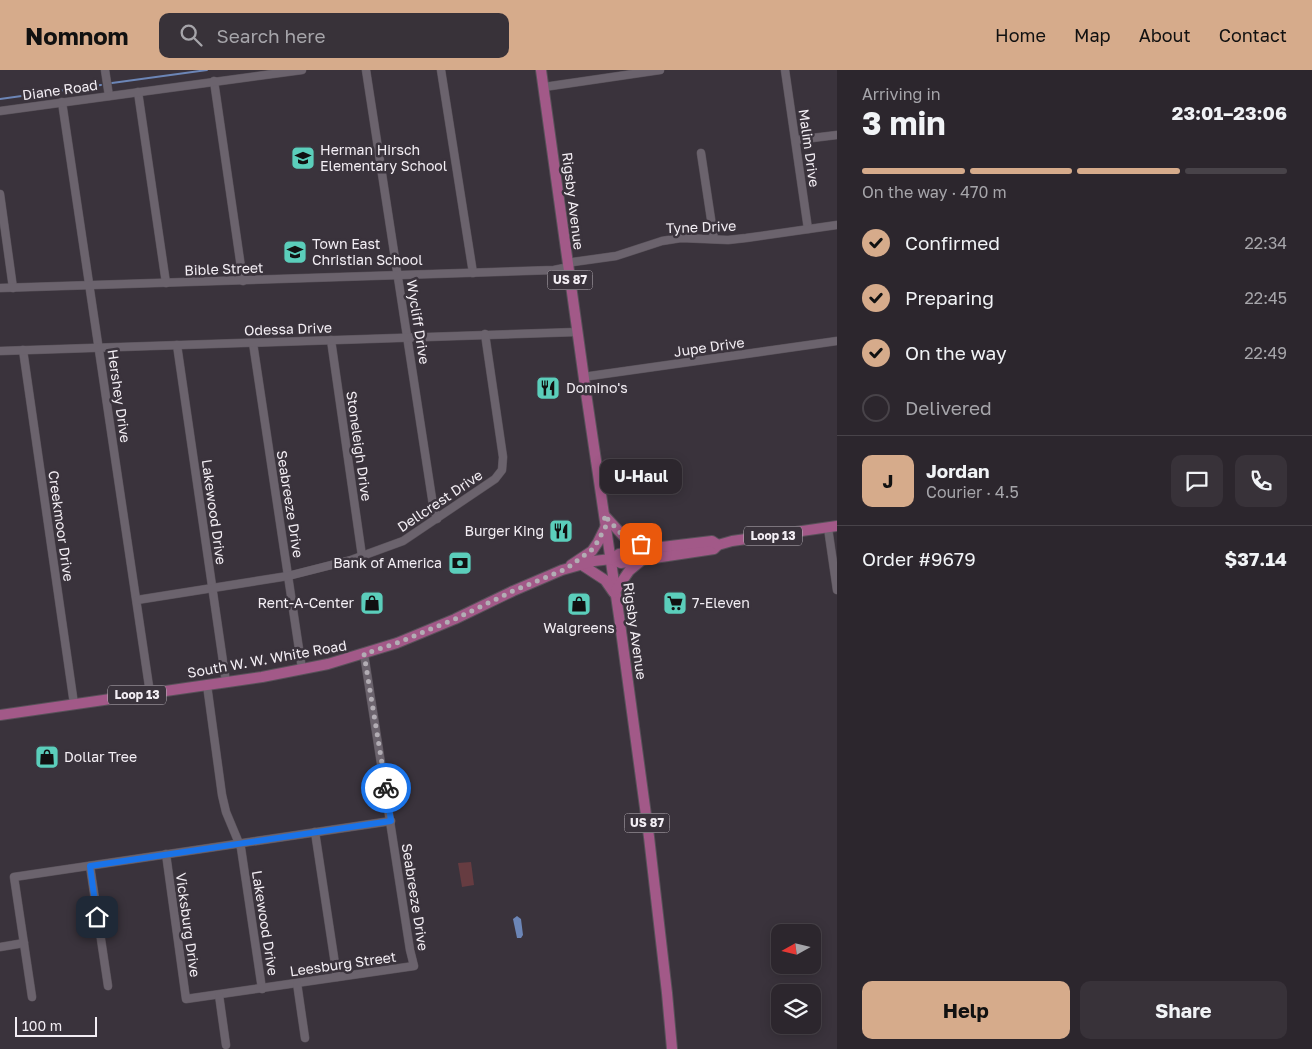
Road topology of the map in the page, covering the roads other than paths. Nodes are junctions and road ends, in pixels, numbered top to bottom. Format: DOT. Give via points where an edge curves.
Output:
graph roads {
  1 [pos="105,70"];
  2 [pos="302,70"];
  3 [pos="366,70"];
  4 [pos="441,70"];
  5 [pos="541,70"];
  6 [pos="660,70"];
  7 [pos="785,70"];
  8 [pos="214,81"];
  9 [pos="544,87"];
  10 [pos="138,92"];
  11 [pos="109,96"];
  12 [pos="62,102"];
  13 [pos="0,111"];
  14 [pos="837,134"];
  15 [pos="796,140"];
  16 [pos="701,152"];
  17 [pos="0,194"];
  18 [pos="837,225"];
  19 [pos="808,229"];
  20 [pos="714,239"];
  21 [pos="568,264"];
  22 [pos="473,273"];
  23 [pos="398,275"];
  24 [pos="243,281"];
  25 [pos="166,283"];
  26 [pos="90,286"];
  27 [pos="0,288"];
  28 [pos="13,288"];
  29 [pos="577,332"];
  30 [pos="485,334"];
  31 [pos="408,337"];
  32 [pos="331,340"];
  33 [pos="837,341"];
  34 [pos="253,343"];
  35 [pos="177,345"];
  36 [pos="100,348"];
  37 [pos="23,350"];
  38 [pos="0,351"];
  39 [pos="584,377"];
  40 [pos="437,519"];
  41 [pos="605,520"];
  42 [pos="832,527"];
  43 [pos="656,552"];
  44 [pos="362,556"];
  45 [pos="612,559"];
  46 [pos="641,560"];
  47 [pos="582,564"];
  48 [pos="566,569"];
  49 [pos="288,576"];
  50 [pos="212,588"];
  51 [pos="837,590"];
  52 [pos="616,594"];
  53 [pos="137,600"];
  54 [pos="364,654"];
  55 [pos="302,669"];
  56 [pos="226,682"];
  57 [pos="207,685"];
  58 [pos="150,694"];
  59 [pos="74,704"];
  60 [pos="0,715"];
  61 [pos="391,821"];
  62 [pos="315,832"];
  63 [pos="239,844"];
  64 [pos="166,854"];
  65 [pos="90,866"];
  66 [pos="24,943"];
  67 [pos="0,947"];
  68 [pos="414,966"];
  69 [pos="338,977"];
  70 [pos="297,984"];
  71 [pos="108,986"];
  72 [pos="262,989"];
  73 [pos="219,995"];
  74 [pos="32,996"];
  75 [pos="186,999"];
  76 [pos="305,1038"];
  77 [pos="226,1045"];
  78 [pos="672,1049"];
  1 -- 11 [label="street"];
  2 -- 8 [label="street, Diane Road"];
  3 -- 23 [label="street, Wycliff Drive"];
  4 -- 22 [label="street"];
  5 -- 9 [label="main road, Rigsby Avenue / US 87"];
  6 -- 9 [label="street"];
  7 -- 15 [label="street, Malim Drive"];
  8 -- 10 [label="street, Diane Road"];
  8 -- 24 [label="street"];
  9 -- 21 [label="main road, Rigsby Avenue / US 87"];
  10 -- 11 [label="street, Diane Road"];
  10 -- 25 [label="street"];
  11 -- 12 [label="street, Diane Road"];
  12 -- 13 [label="street, Diane Road"];
  12 -- 26 [label="street, Hershey Drive"];
  14 -- 15 [label="street"];
  15 -- 19 [label="street, Malim Drive"];
  16 -- 20 [label="street"];
  17 -- 28 [label="street"];
  18 -- 19 [label="street, Tyne Drive"];
  19 -- 20 [label="street, Tyne Drive"];
  20 -- 21 [label="street, Tyne Drive" via="662,240 616,256"];
  21 -- 22 [label="street, Bible Street" via="554,270"];
  21 -- 29 [label="main road, Rigsby Avenue / US 87"];
  22 -- 23 [label="street, Bible Street"];
  23 -- 24 [label="street, Bible Street"];
  23 -- 31 [label="street, Wycliff Drive"];
  24 -- 25 [label="street, Bible Street"];
  25 -- 26 [label="street, Bible Street"];
  26 -- 28 [label="street, Bible Street"];
  26 -- 36 [label="street, Hershey Drive"];
  27 -- 28 [label="street, Bible Street"];
  29 -- 30 [label="street, Odessa Drive"];
  29 -- 39 [label="main road, Rigsby Avenue / US 87"];
  30 -- 31 [label="street, Odessa Drive"];
  30 -- 40 [label="street, Dellcrest Drive" via="503,456 502,470"];
  31 -- 32 [label="street, Odessa Drive"];
  31 -- 40 [label="street, Wycliff Drive"];
  32 -- 34 [label="street, Odessa Drive"];
  32 -- 44 [label="street, Stoneleigh Drive"];
  33 -- 39 [label="street, Jupe Drive"];
  34 -- 35 [label="street, Odessa Drive"];
  34 -- 49 [label="street, Seabreeze Drive"];
  35 -- 36 [label="street, Odessa Drive"];
  35 -- 50 [label="street, Lakewood Drive"];
  36 -- 37 [label="street, Odessa Drive"];
  36 -- 53 [label="street, Hershey Drive"];
  37 -- 38 [label="street, Odessa Drive"];
  37 -- 59 [label="street, Creekmoor Drive"];
  39 -- 41 [label="main road, Rigsby Avenue / US 87"];
  40 -- 44 [label="street, Dellcrest Drive" via="397,544"];
  41 -- 43 [label="main road" via="626,539"];
  41 -- 45 [label="main road, Rigsby Avenue / US 87"];
  41 -- 48 [label="main road" via="592,551"];
  42 -- 43 [label="main road, South W. W. White Road / Loop 13" via="718,545 712,541"];
  42 -- 51 [label="street"];
  43 -- 45 [label="main road, South W. W. White Road / Loop 13" via="619,554"];
  43 -- 46 [label="main road, South W. W. White Road / Loop 13"];
  44 -- 49 [label="street, Dellcrest Drive"];
  45 -- 46 [label="main road, South W. W. White Road / Loop 13" via="621,563"];
  45 -- 47 [label="main road, South W. W. White Road / Loop 13"];
  45 -- 52 [label="main road, Rigsby Avenue / US 87"];
  46 -- 52 [label="main road" via="629,571"];
  47 -- 48 [label="main road, South W. W. White Road / Loop 13"];
  47 -- 52 [label="main road" via="605,580"];
  48 -- 54 [label="main road, South W. W. White Road / Loop 13" via="455,619"];
  49 -- 50 [label="street, Dellcrest Drive"];
  49 -- 55 [label="street, Seabreeze Drive"];
  50 -- 53 [label="street, Dellcrest Drive"];
  50 -- 56 [label="street, Lakewood Drive"];
  52 -- 78 [label="main road, Rigsby Avenue / US 87" via="649,837"];
  53 -- 58 [label="street, Hershey Drive"];
  54 -- 55 [label="main road, South W. W. White Road / Loop 13"];
  54 -- 61 [label="street, Seabreeze Drive"];
  55 -- 56 [label="main road, South W. W. White Road / Loop 13"];
  56 -- 57 [label="main road, South W. W. White Road / Loop 13"];
  57 -- 58 [label="main road, South W. W. White Road / Loop 13"];
  57 -- 63 [label="street, Lakewood Drive" via="222,796"];
  58 -- 59 [label="main road, South W. W. White Road / Loop 13"];
  59 -- 60 [label="main road, South W. W. White Road / Loop 13"];
  61 -- 62 [label="street"];
  61 -- 68 [label="street, Seabreeze Drive"];
  62 -- 63 [label="street"];
  62 -- 69 [label="street"];
  63 -- 64 [label="street"];
  63 -- 72 [label="street, Lakewood Drive"];
  64 -- 65 [label="street"];
  64 -- 75 [label="street, Vicksburg Drive"];
  65 -- 66 [label="street" via="14,877"];
  65 -- 71 [label="street"];
  66 -- 67 [label="street"];
  66 -- 74 [label="street"];
  68 -- 69 [label="street, Leesburg Street"];
  69 -- 70 [label="street, Leesburg Street"];
  70 -- 72 [label="street, Leesburg Street"];
  70 -- 76 [label="street"];
  72 -- 73 [label="street, Leesburg Street"];
  73 -- 75 [label="street, Leesburg Street"];
  73 -- 77 [label="street"];
}
